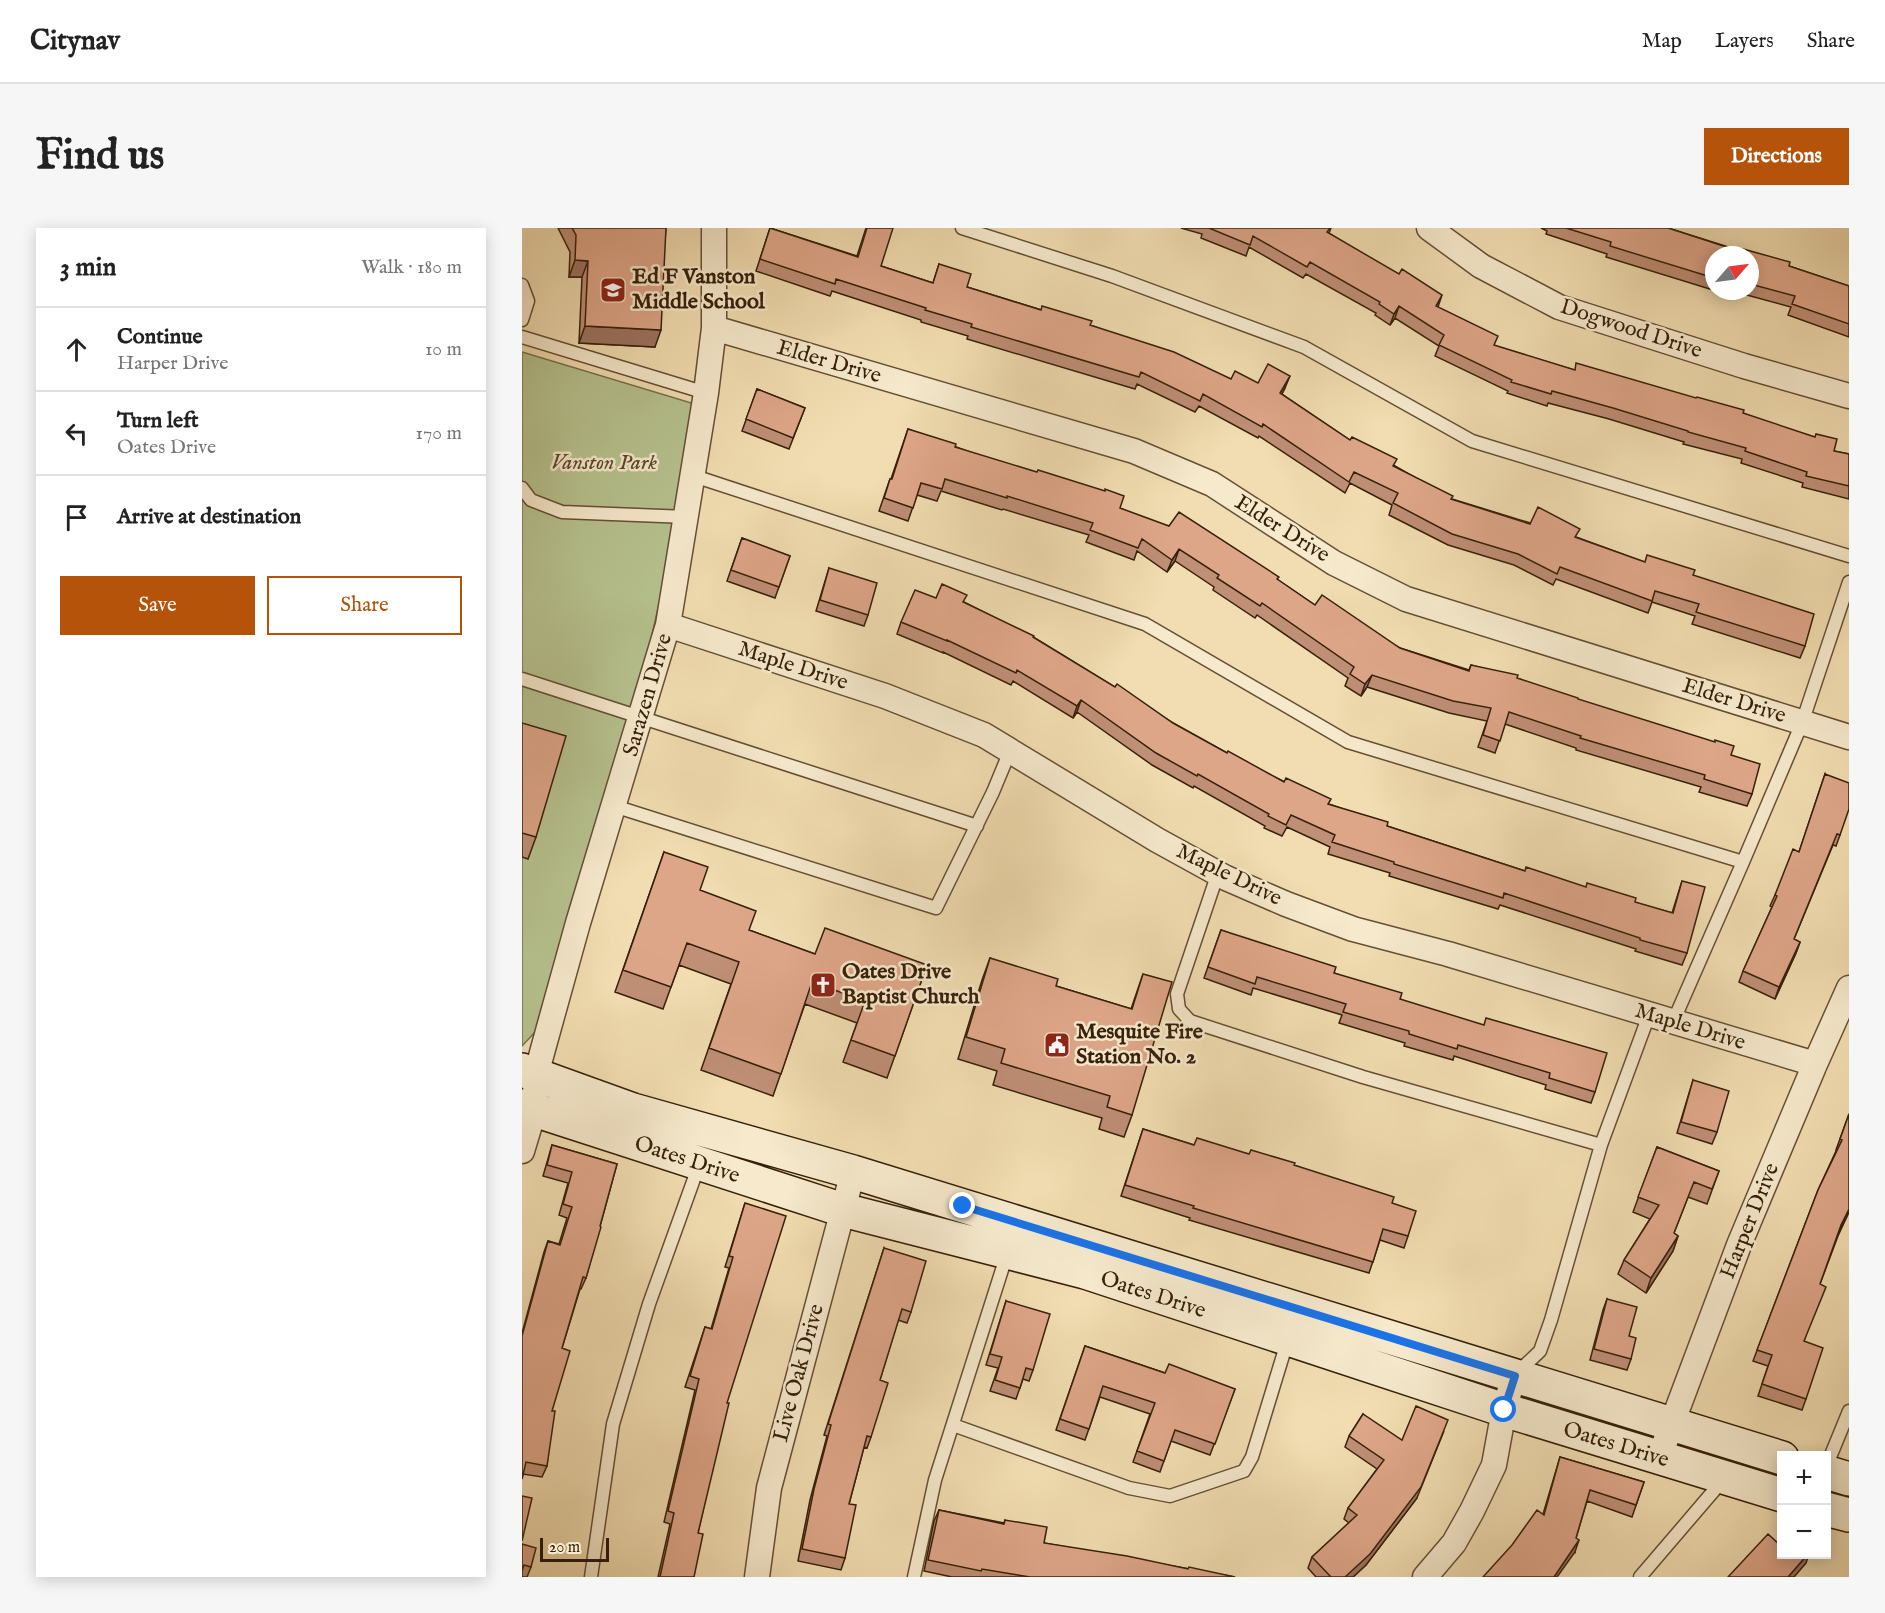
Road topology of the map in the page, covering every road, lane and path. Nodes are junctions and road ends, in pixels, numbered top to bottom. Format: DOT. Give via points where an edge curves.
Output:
graph roads {
  1 [pos="714,228"];
  2 [pos="963,228"];
  3 [pos="1429,228"];
  4 [pos="522,285"];
  5 [pos="522,320"];
  6 [pos="714,328"];
  7 [pos="522,337"];
  8 [pos="706,393"];
  9 [pos="1849,396"];
  10 [pos="694,476"];
  11 [pos="522,488"];
  12 [pos="687,518"];
  13 [pos="1849,556"];
  14 [pos="1849,582"];
  15 [pos="668,625"];
  16 [pos="522,679"];
  17 [pos="642,717"];
  18 [pos="1802,723"];
  19 [pos="1849,737"];
  20 [pos="1010,751"];
  21 [pos="614,806"];
  22 [pos="977,826"];
  23 [pos="1743,862"];
  24 [pos="1218,873"];
  25 [pos="1849,988"];
  26 [pos="1649,1014"];
  27 [pos="1673,1022"];
  28 [pos="1815,1064"];
  29 [pos="529,1072"];
  30 [pos="528,1108"];
  31 [pos="1601,1145"];
  32 [pos="522,1151"];
  33 [pos="700,1164"];
  34 [pos="853,1172"];
  35 [pos="843,1210"];
  36 [pos="1007,1252"];
  37 [pos="1288,1339"];
  38 [pos="1515,1376"];
  39 [pos="1504,1410"];
  40 [pos="1849,1411"];
  41 [pos="952,1425"];
  42 [pos="1672,1425"];
  43 [pos="1777,1456"];
  44 [pos="1831,1457"];
  45 [pos="1659,1458"];
  46 [pos="1831,1473"];
  47 [pos="1725,1478"];
  48 [pos="1849,1479"];
  49 [pos="1777,1494"];
  50 [pos="1831,1510"];
  51 [pos="1849,1515"];
  52 [pos="591,1577"];
  53 [pos="756,1577"];
  54 [pos="914,1577"];
  55 [pos="1425,1577"];
  56 [pos="1640,1577"];
  1 -- 6 [label="street, Sarazen Drive"];
  2 -- 13 [label="lane" via="1112,276 1304,347 1472,441"];
  3 -- 9 [label="street, Dogwood Drive" via="1481,266 1559,307"];
  4 -- 5 [label="lane" via="528,301"];
  6 -- 8 [label="street, Sarazen Drive"];
  6 -- 18 [label="street, Elder Drive" via="1134,452 1212,484 1334,563 1406,599"];
  7 -- 8 [label="lane"];
  8 -- 10 [label="street, Sarazen Drive"];
  10 -- 12 [label="street, Sarazen Drive"];
  10 -- 23 [label="lane" via="1145,624 1348,742"];
  11 -- 12 [label="lane" via="531,500 562,512"];
  12 -- 15 [label="street, Sarazen Drive"];
  14 -- 18 [label="lane"];
  15 -- 17 [label="street, Sarazen Drive"];
  15 -- 20 [label="street, Maple Drive" via="885,696 984,735"];
  16 -- 17 [label="lane"];
  17 -- 21 [label="street, Sarazen Drive"];
  17 -- 22 [label="lane"];
  18 -- 19 [label="street, Elder Drive"];
  18 -- 23 [label="lane"];
  20 -- 22 [label="lane"];
  20 -- 24 [label="street, Maple Drive"];
  21 -- 22 [label="lane" via="936,908"];
  21 -- 29 [label="street, Sarazen Drive"];
  23 -- 27 [label="lane"];
  24 -- 26 [label="street, Maple Drive" via="1353,929"];
  24 -- 31 [label="lane" via="1177,994 1179,1008 1190,1021 1363,1077"];
  25 -- 28 [label="street, Harper Drive"];
  26 -- 27 [label="street, Maple Drive"];
  26 -- 31 [label="lane"];
  27 -- 28 [label="street, Maple Drive"];
  28 -- 42 [label="street, Harper Drive" via="1739,1245"];
  29 -- 30 [label="street, Sarazen Drive"];
  29 -- 34 [label="main road, Oates Drive" via="633,1110"];
  30 -- 32 [label="street, Sarazen Drive"];
  30 -- 33 [label="main road, Oates Drive"];
  31 -- 38 [label="lane" via="1540,1351"];
  33 -- 35 [label="main road, Oates Drive"];
  33 -- 52 [label="lane" via="649,1304 613,1424"];
  34 -- 35 [label="street, Live Oak Drive"];
  34 -- 38 [label="main road, Oates Drive"];
  35 -- 36 [label="main road, Oates Drive"];
  35 -- 53 [label="street, Live Oak Drive" via="768,1488"];
  36 -- 37 [label="main road, Oates Drive" via="1085,1272"];
  36 -- 41 [label="lane"];
  37 -- 39 [label="main road, Oates Drive"];
  37 -- 41 [label="lane" via="1252,1457 1244,1471 1170,1496 1129,1488"];
  38 -- 39 [label="street"];
  38 -- 42 [label="main road, Oates Drive"];
  39 -- 45 [label="main road, Oates Drive"];
  39 -- 55 [label="street" via="1494,1465 1454,1543"];
  40 -- 44 [label="lane"];
  41 -- 54 [label="lane" via="935,1480"];
  42 -- 43 [label="main road, Oates Drive"];
  42 -- 45 [label="street, Harper Drive"];
  45 -- 47 [label="main road, Oates Drive"];
  46 -- 48 [label="main road"];
  47 -- 49 [label="main road, Oates Drive"];
  47 -- 56 [label="lane"];
  50 -- 51 [label="main road"];
}
